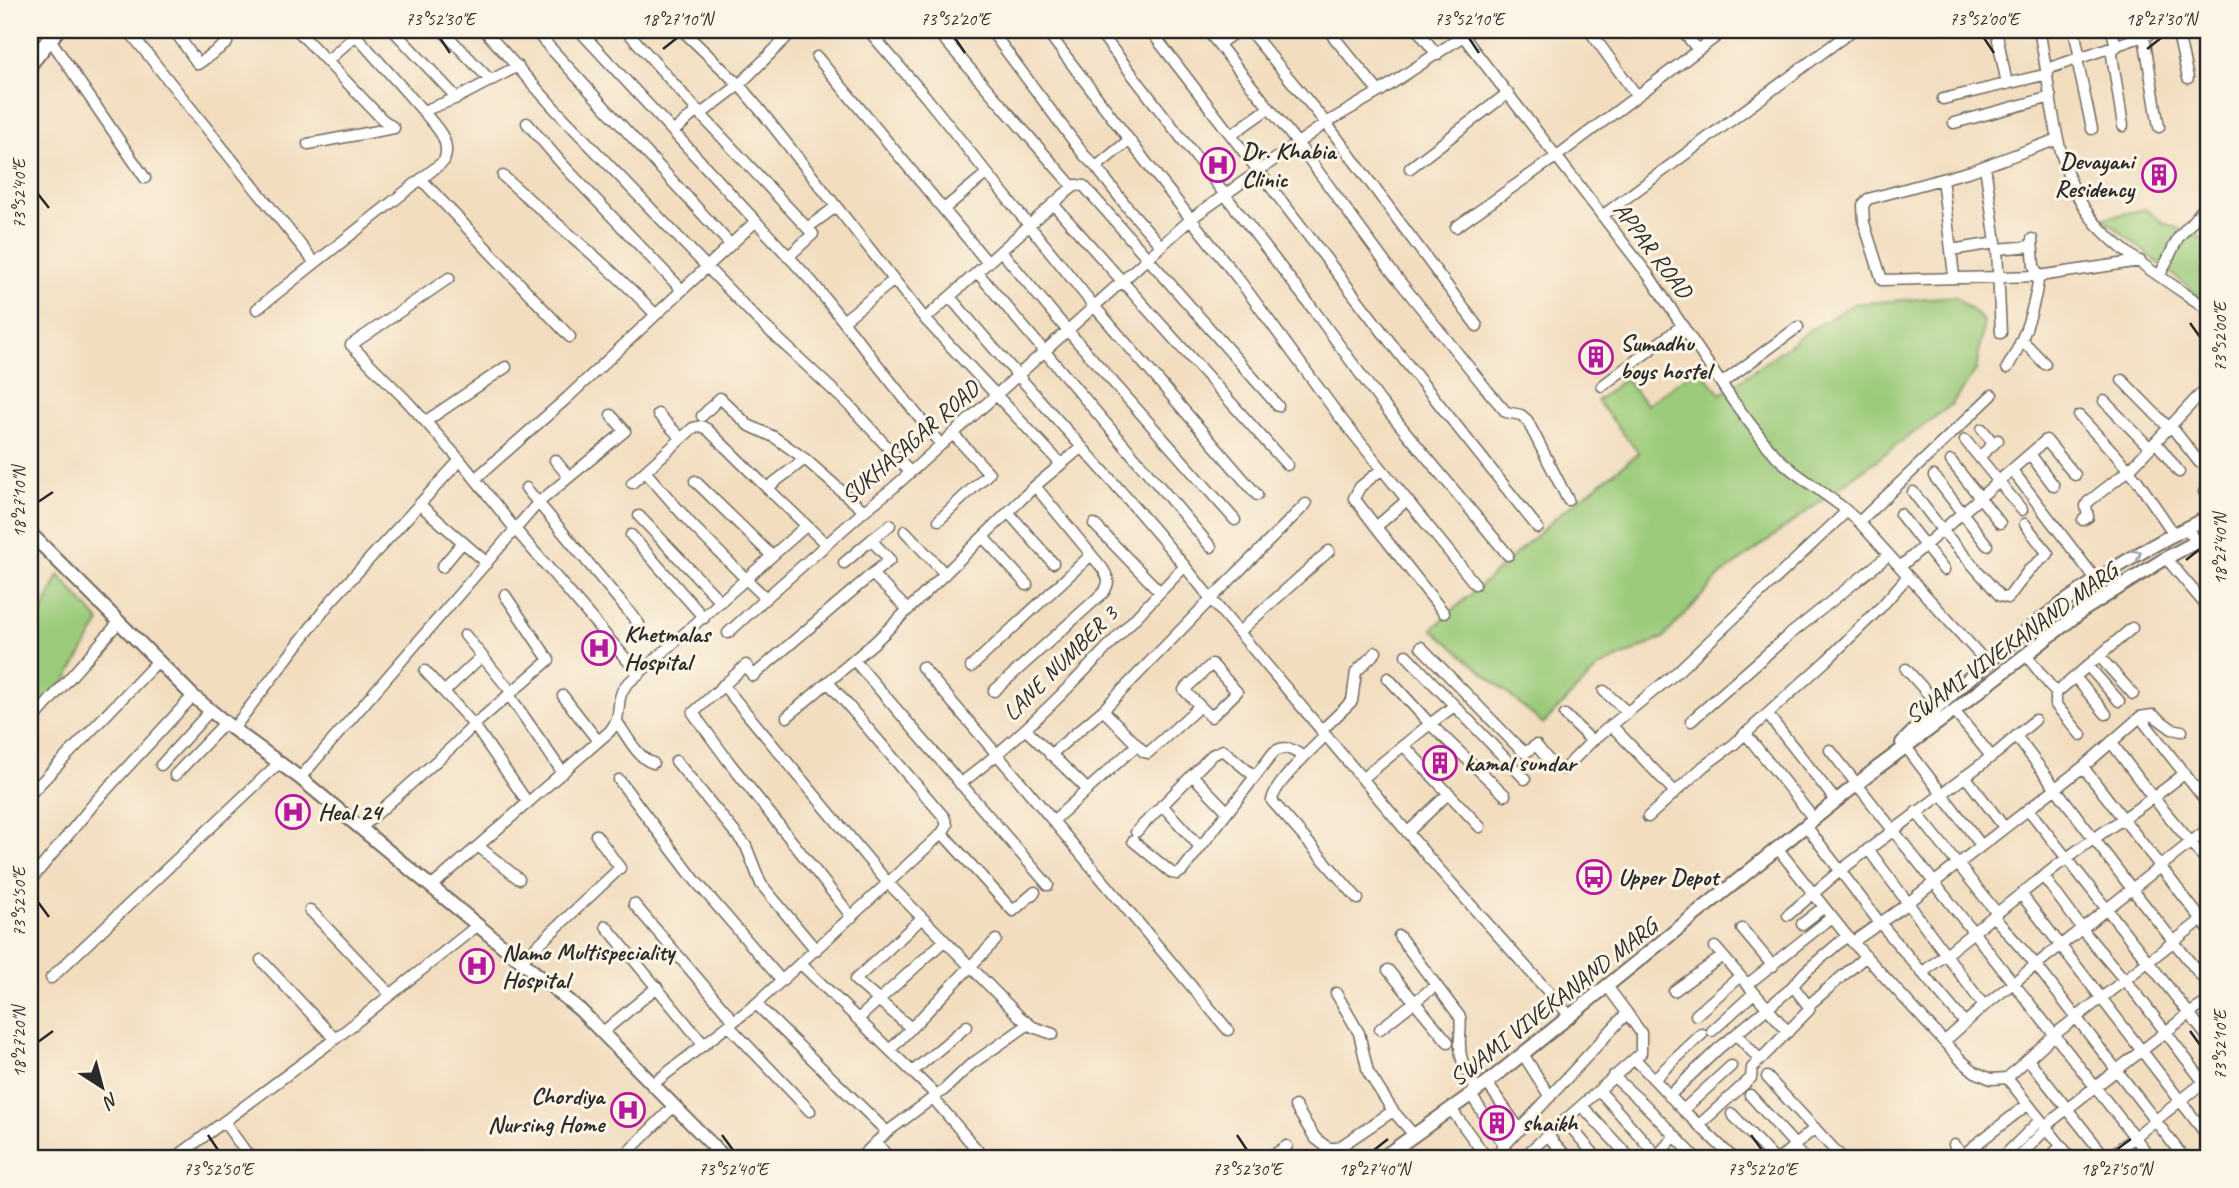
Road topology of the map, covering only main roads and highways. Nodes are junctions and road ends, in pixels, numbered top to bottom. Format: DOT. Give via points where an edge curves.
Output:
graph roads {
  1 [pos="53,34"];
  2 [pos="30,64"];
  3 [pos="2209,517"];
  4 [pos="30,533"];
  5 [pos="2209,535"];
  6 [pos="1877,768"];
  7 [pos="725,1158"];
  8 [pos="1382,1158"];
  1 -- 2 [label="highway"];
  6 -- 3 [label="main road, SWAMI VIVEKANAND MARG, one-way" via="1938,705 2046,615 2130,558"];
  4 -- 7 [label="main road" via="193,696 300,778 603,1032"];
  5 -- 6 [label="main road, SWAMI VIVEKANAND MARG" via="2082,611"];
  6 -- 8 [label="main road, SWAMI VIVEKANAND MARG" via="1523,1054"];
}
